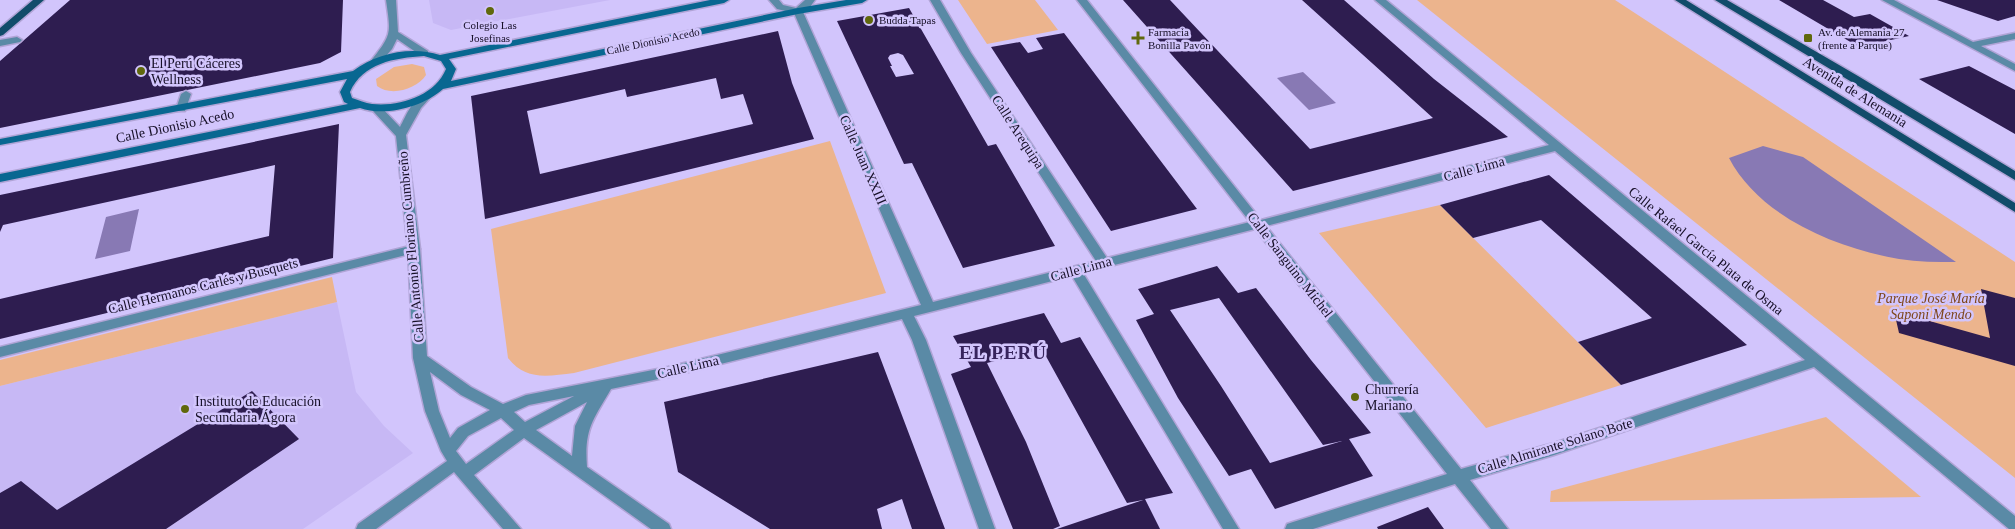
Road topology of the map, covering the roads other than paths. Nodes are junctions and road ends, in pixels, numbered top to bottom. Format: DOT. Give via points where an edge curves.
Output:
graph roads {
  1 [pos="39,0"];
  2 [pos="391,0"];
  3 [pos="724,0"];
  4 [pos="774,0"];
  5 [pos="810,0"];
  6 [pos="862,0"];
  7 [pos="935,0"];
  8 [pos="1082,0"];
  9 [pos="1380,0"];
  10 [pos="1680,0"];
  11 [pos="1720,0"];
  12 [pos="1888,0"];
  13 [pos="798,11"];
  14 [pos="0,33"];
  15 [pos="395,34"];
  16 [pos="2015,36"];
  17 [pos="17,40"];
  18 [pos="0,43"];
  19 [pos="1973,45"];
  20 [pos="424,53"];
  21 [pos="442,57"];
  22 [pos="375,62"];
  23 [pos="2015,68"];
  24 [pos="355,74"];
  25 [pos="443,86"];
  26 [pos="186,94"];
  27 [pos="424,98"];
  28 [pos="357,105"];
  29 [pos="377,108"];
  30 [pos="181,109"];
  31 [pos="401,135"];
  32 [pos="0,142"];
  33 [pos="1555,146"];
  34 [pos="2015,176"];
  35 [pos="0,178"];
  36 [pos="2015,208"];
  37 [pos="1260,224"];
  38 [pos="414,249"];
  39 [pos="1103,262"];
  40 [pos="1075,271"];
  41 [pos="929,308"];
  42 [pos="906,313"];
  43 [pos="0,352"];
  44 [pos="420,358"];
  45 [pos="1817,361"];
  46 [pos="606,385"];
  47 [pos="502,410"];
  48 [pos="524,430"];
  49 [pos="456,463"];
  50 [pos="580,471"];
  51 [pos="1459,476"];
  52 [pos="2015,525"];
  53 [pos="364,529"];
  54 [pos="513,529"];
  55 [pos="663,529"];
  56 [pos="987,529"];
  57 [pos="1231,529"];
  58 [pos="1293,529"];
  59 [pos="1500,529"];
  1 -- 14 [label="main road"];
  2 -- 15 [label="street"];
  3 -- 21 [label="main road, Calle Dionisio Acedo"];
  4 -- 13 [label="street" via="780,6"];
  5 -- 13 [label="street"];
  6 -- 13 [label="main road, Calle Dionisio Acedo"];
  7 -- 39 [label="street, Calle Arequipa" via="966,53"];
  8 -- 37 [label="street, Calle Sanguino Michel"];
  9 -- 33 [label="street, Calle Rafael García Plata de Osma"];
  10 -- 36 [label="main road, Avenida de Alemania"];
  11 -- 34 [label="main road, Avenida de Alemania"];
  12 -- 19 [label="street"];
  13 -- 25 [label="main road, Calle Dionisio Acedo"];
  13 -- 41 [label="street, Calle Juan XXIII"];
  15 -- 20 [label="street"];
  15 -- 22 [label="street" via="387,51"];
  16 -- 19 [label="street"];
  17 -- 18 [label="street"];
  19 -- 23 [label="street"];
  20 -- 21 [label="main road, Calle Dionisio Acedo"];
  20 -- 22 [label="main road, Calle Dionisio Acedo" via="399,55"];
  21 -- 25 [label="main road" via="450,63 452,70"];
  22 -- 24 [label="main road, Calle Dionisio Acedo"];
  24 -- 28 [label="main road" via="347,83 345,92 348,100"];
  24 -- 30 [label="main road, Calle Dionisio Acedo"];
  25 -- 27 [label="main road"];
  26 -- 30 [label="street"];
  27 -- 29 [label="main road" via="409,104"];
  27 -- 31 [label="street, Calle Antonio Floriano Cumbreño"];
  28 -- 29 [label="main road"];
  28 -- 35 [label="main road, Calle Dionisio Acedo"];
  29 -- 31 [label="street, Calle Antonio Floriano Cumbreño"];
  30 -- 32 [label="main road, Calle Dionisio Acedo"];
  31 -- 38 [label="street, Calle Antonio Floriano Cumbreño"];
  33 -- 37 [label="street, Calle Lima"];
  33 -- 45 [label="street, Calle Rafael García Plata de Osma"];
  37 -- 39 [label="street, Calle Lima"];
  37 -- 51 [label="street, Calle Sanguino Michel"];
  38 -- 43 [label="street, Calle Hermanos Carlés y Busquets"];
  38 -- 44 [label="street, Calle Antonio Floriano Cumbreño"];
  39 -- 40 [label="street, Calle Lima"];
  40 -- 41 [label="street, Calle Lima"];
  40 -- 57 [label="street"];
  41 -- 42 [label="street, Calle Lima"];
  42 -- 46 [label="street, Calle Lima"];
  42 -- 56 [label="street" via="919,340"];
  44 -- 47 [label="street, Calle Antonio Floriano Cumbreño" via="466,391"];
  44 -- 49 [label="street, Calle Antonio Floriano Cumbreño" via="432,411"];
  45 -- 51 [label="street, Calle Almirante Solano Bote" via="1554,449"];
  45 -- 52 [label="street, Calle Rafael García Plata de Osma"];
  46 -- 47 [label="street, Calle Lima" via="549,394"];
  46 -- 48 [label="street, Calle Lima"];
  46 -- 50 [label="street" via="587,413 581,429 577,446"];
  47 -- 48 [label="street, Calle Antonio Floriano Cumbreño"];
  47 -- 49 [label="street, Calle Lima" via="463,432"];
  48 -- 49 [label="street, Calle Lima"];
  48 -- 50 [label="street, Calle Antonio Floriano Cumbreño"];
  49 -- 53 [label="street"];
  49 -- 54 [label="street, Calle Antonio Floriano Cumbreño"];
  50 -- 55 [label="street, Calle Antonio Floriano Cumbreño"];
  51 -- 58 [label="street, Calle Almirante Solano Bote"];
  51 -- 59 [label="street, Calle Sanguino Michel"];
}
